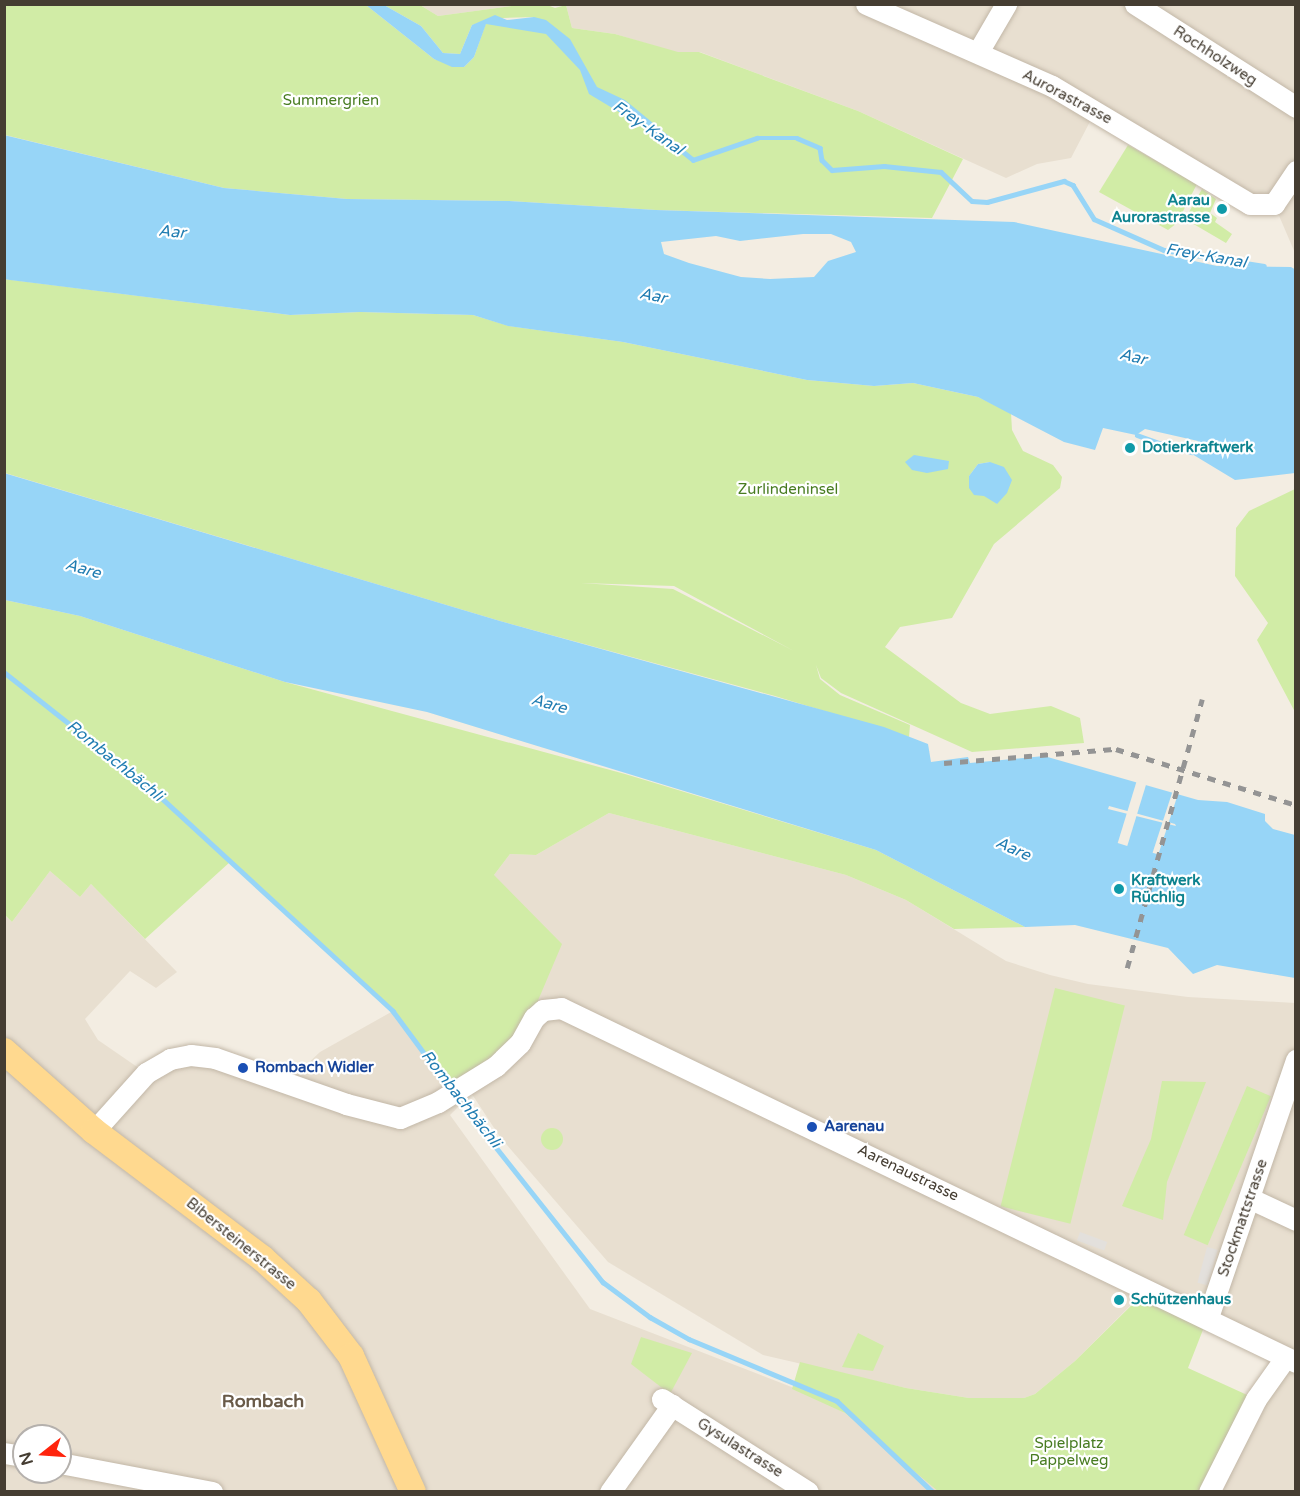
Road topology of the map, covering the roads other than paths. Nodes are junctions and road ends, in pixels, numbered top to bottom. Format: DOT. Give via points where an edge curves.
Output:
graph roads {
  1 [pos="866,4"];
  2 [pos="1006,4"];
  3 [pos="1135,4"];
  4 [pos="978,52"];
  5 [pos="1296,107"];
  6 [pos="1296,171"];
  7 [pos="4,1051"];
  8 [pos="1296,1060"];
  9 [pos="94,1131"];
  10 [pos="1250,1198"];
  11 [pos="1296,1220"];
  12 [pos="1208,1317"];
  13 [pos="1290,1360"];
  14 [pos="72,1465"];
  15 [pos="212,1491"];
  16 [pos="413,1491"];
  17 [pos="610,1491"];
  18 [pos="808,1491"];
  19 [pos="1209,1491"];
  1 -- 4 [label="street, Aurorastrasse"];
  2 -- 4 [label="street"];
  3 -- 5 [label="street, Rochholzweg"];
  4 -- 6 [label="street, Aurorastrasse" via="1052,86 1259,206 1274,204"];
  7 -- 9 [label="main road, Bibersteinerstrasse"];
  8 -- 10 [label="street, Stockmattstrasse"];
  9 -- 12 [label="street, Aarenaustrasse" via="146,1073 170,1059 191,1055 216,1058 346,1104 400,1118 459,1089 511,1053 543,1010 561,1008"];
  9 -- 16 [label="main road, Bibersteinerstrasse" via="268,1263 321,1316 367,1384"];
  10 -- 11 [label="street"];
  10 -- 12 [label="street, Stockmattstrasse"];
  12 -- 13 [label="street" via="1226,1330"];
  13 -- 19 [label="street" via="1256,1399"];
  14 -- 15 [label="street"];
  17 -- 18 [label="street, Gysulastrasse" via="667,1402"];
}
